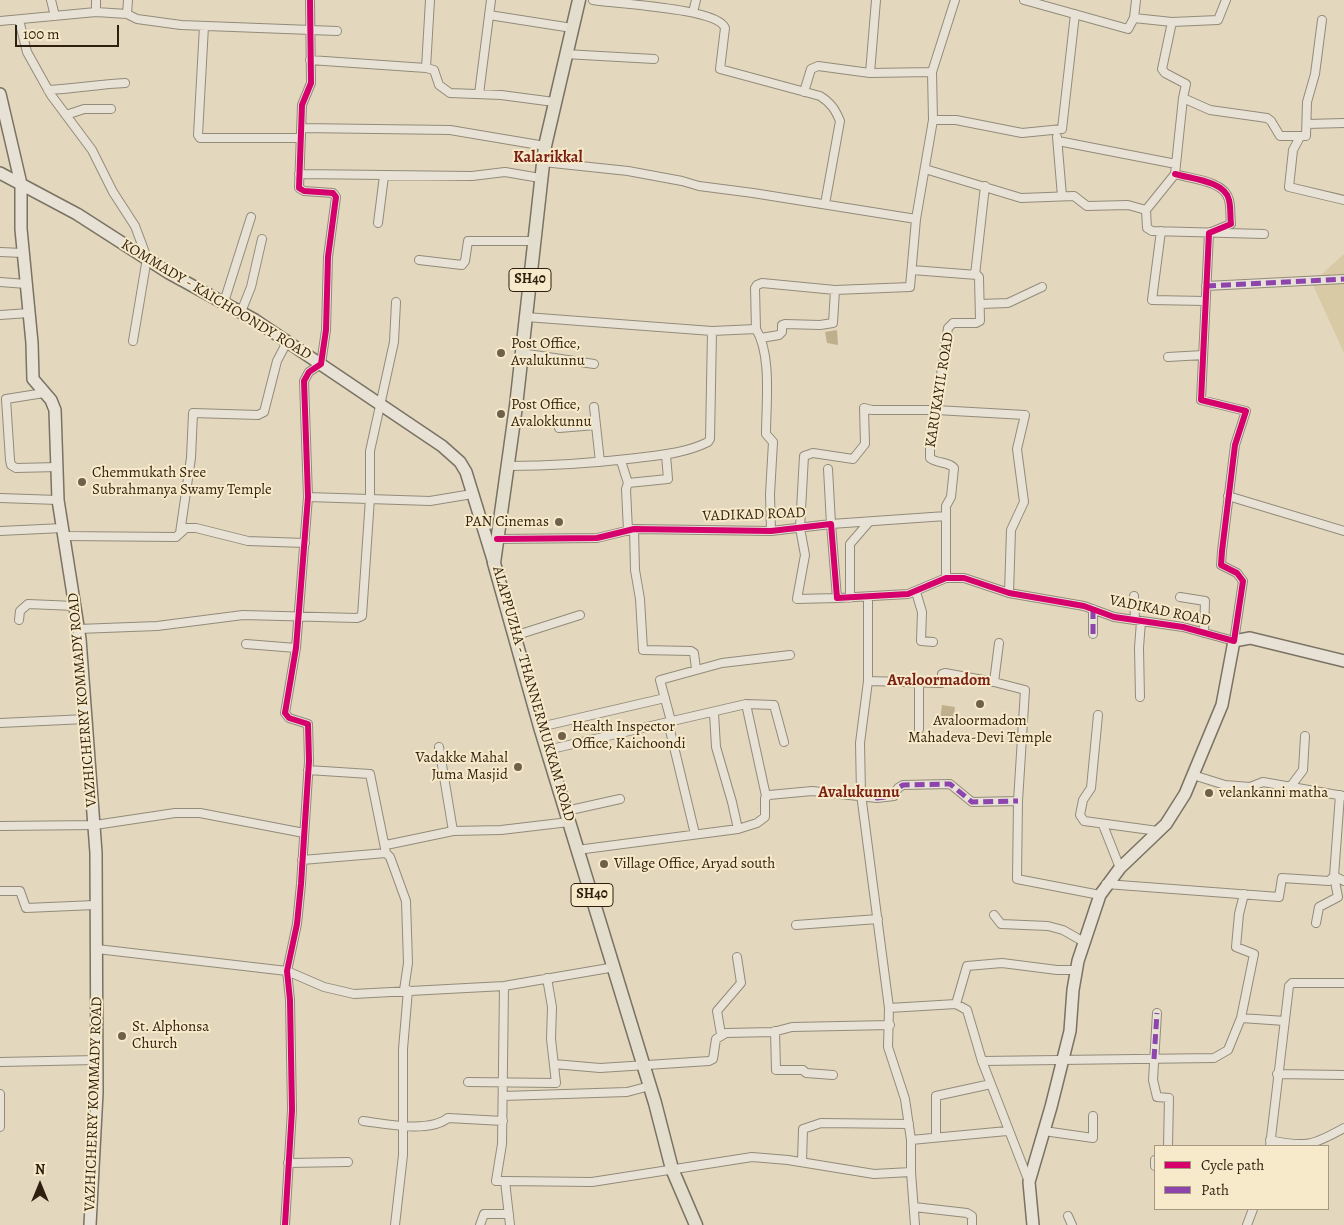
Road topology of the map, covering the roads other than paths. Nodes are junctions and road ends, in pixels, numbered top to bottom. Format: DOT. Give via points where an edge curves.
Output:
graph roads {
  1 [pos="51,0"];
  2 [pos="96,0"];
  3 [pos="128,0"];
  4 [pos="310,0"];
  5 [pos="430,0"];
  6 [pos="491,0"];
  7 [pos="579,0"];
  8 [pos="593,0"];
  9 [pos="696,0"];
  10 [pos="876,0"];
  11 [pos="955,0"];
  12 [pos="1024,0"];
  13 [pos="1136,0"];
  14 [pos="1226,0"];
  15 [pos="96,12"];
  16 [pos="694,12"];
  17 [pos="127,14"];
  18 [pos="1075,14"];
  19 [pos="489,15"];
  20 [pos="55,16"];
  21 [pos="1134,18"];
  22 [pos="19,20"];
  23 [pos="1322,20"];
  24 [pos="0,21"];
  25 [pos="1172,22"];
  26 [pos="204,26"];
  27 [pos="572,28"];
  28 [pos="309,31"];
  29 [pos="337,31"];
  30 [pos="566,54"];
  31 [pos="654,59"];
  32 [pos="310,60"];
  33 [pos="426,68"];
  34 [pos="932,72"];
  35 [pos="870,73"];
  36 [pos="126,82"];
  37 [pos="48,90"];
  38 [pos="804,92"];
  39 [pos="0,94"];
  40 [pos="479,94"];
  41 [pos="1183,98"];
  42 [pos="554,102"];
  43 [pos="111,109"];
  44 [pos="66,115"];
  45 [pos="933,120"];
  46 [pos="1344,123"];
  47 [pos="1307,124"];
  48 [pos="301,128"];
  49 [pos="1056,130"];
  50 [pos="1300,137"];
  51 [pos="301,138"];
  52 [pos="1058,141"];
  53 [pos="545,146"];
  54 [pos="543,162"];
  55 [pos="1176,164"];
  56 [pos="925,169"];
  57 [pos="0,173"];
  58 [pos="299,174"];
  59 [pos="1175,174"];
  60 [pos="384,176"];
  61 [pos="540,178"];
  62 [pos="21,184"];
  63 [pos="984,186"];
  64 [pos="1062,196"];
  65 [pos="1344,200"];
  66 [pos="825,204"];
  67 [pos="1146,210"];
  68 [pos="251,217"];
  69 [pos="916,220"];
  70 [pos="378,223"];
  71 [pos="1161,231"];
  72 [pos="1208,233"];
  73 [pos="1264,234"];
  74 [pos="262,239"];
  75 [pos="534,241"];
  76 [pos="0,252"];
  77 [pos="23,253"];
  78 [pos="147,258"];
  79 [pos="419,260"];
  80 [pos="912,270"];
  81 [pos="975,275"];
  82 [pos="1344,279"];
  83 [pos="0,282"];
  84 [pos="26,284"];
  85 [pos="1206,286"];
  86 [pos="1042,287"];
  87 [pos="835,290"];
  88 [pos="1206,301"];
  89 [pos="224,302"];
  90 [pos="396,302"];
  91 [pos="980,304"];
  92 [pos="241,312"];
  93 [pos="29,313"];
  94 [pos="0,315"];
  95 [pos="526,317"];
  96 [pos="756,329"];
  97 [pos="712,330"];
  98 [pos="761,338"];
  99 [pos="133,341"];
  100 [pos="288,342"];
  101 [pos="521,353"];
  102 [pos="1203,355"];
  103 [pos="1168,357"];
  104 [pos="321,364"];
  105 [pos="594,364"];
  106 [pos="44,393"];
  107 [pos="2,402"];
  108 [pos="381,406"];
  109 [pos="594,407"];
  110 [pos="936,410"];
  111 [pos="596,425"];
  112 [pos="559,428"];
  113 [pos="666,455"];
  114 [pos="621,461"];
  115 [pos="600,462"];
  116 [pos="508,466"];
  117 [pos="58,467"];
  118 [pos="828,469"];
  119 [pos="628,483"];
  120 [pos="472,494"];
  121 [pos="1228,496"];
  122 [pos="308,497"];
  123 [pos="0,498"];
  124 [pos="370,498"];
  125 [pos="58,500"];
  126 [pos="946,516"];
  127 [pos="869,522"];
  128 [pos="831,524"];
  129 [pos="800,528"];
  130 [pos="631,530"];
  131 [pos="0,531"];
  132 [pos="771,531"];
  133 [pos="1344,531"];
  134 [pos="64,532"];
  135 [pos="180,533"];
  136 [pos="497,539"];
  137 [pos="305,543"];
  138 [pos="494,563"];
  139 [pos="946,578"];
  140 [pos="916,592"];
  141 [pos="1008,593"];
  142 [pos="1134,596"];
  143 [pos="1180,597"];
  144 [pos="837,598"];
  145 [pos="850,598"];
  146 [pos="868,598"];
  147 [pos="75,606"];
  148 [pos="1093,609"];
  149 [pos="580,615"];
  150 [pos="299,616"];
  151 [pos="19,620"];
  152 [pos="1138,620"];
  153 [pos="78,629"];
  154 [pos="1204,633"];
  155 [pos="1093,634"];
  156 [pos="514,636"];
  157 [pos="1234,641"];
  158 [pos="933,642"];
  159 [pos="999,643"];
  160 [pos="246,644"];
  161 [pos="296,648"];
  162 [pos="790,656"];
  163 [pos="1344,661"];
  164 [pos="696,670"];
  165 [pos="868,681"];
  166 [pos="994,682"];
  167 [pos="919,683"];
  168 [pos="1140,697"];
  169 [pos="665,698"];
  170 [pos="746,704"];
  171 [pos="714,713"];
  172 [pos="1098,715"];
  173 [pos="86,719"];
  174 [pos="670,722"];
  175 [pos="0,723"];
  176 [pos="540,727"];
  177 [pos="919,729"];
  178 [pos="1305,736"];
  179 [pos="784,742"];
  180 [pos="439,747"];
  181 [pos="547,750"];
  182 [pos="308,770"];
  183 [pos="1193,775"];
  184 [pos="1291,786"];
  185 [pos="861,794"];
  186 [pos="1342,795"];
  187 [pos="766,796"];
  188 [pos="620,799"];
  189 [pos="1018,801"];
  190 [pos="568,816"];
  191 [pos="95,825"];
  192 [pos="1103,825"];
  193 [pos="0,826"];
  194 [pos="738,829"];
  195 [pos="453,831"];
  196 [pos="1158,831"];
  197 [pos="304,833"];
  198 [pos="695,834"];
  199 [pos="386,849"];
  200 [pos="577,850"];
  201 [pos="302,860"];
  202 [pos="1120,868"];
  203 [pos="1334,876"];
  204 [pos="1344,881"];
  205 [pos="1106,884"];
  206 [pos="0,891"];
  207 [pos="1244,894"];
  208 [pos="1100,895"];
  209 [pos="94,905"];
  210 [pos="994,915"];
  211 [pos="878,919"];
  212 [pos="1316,923"];
  213 [pos="796,925"];
  214 [pos="1084,942"];
  215 [pos="97,949"];
  216 [pos="737,956"];
  217 [pos="615,967"];
  218 [pos="1077,970"];
  219 [pos="287,971"];
  220 [pos="547,978"];
  221 [pos="1344,983"];
  222 [pos="504,986"];
  223 [pos="406,990"];
  224 [pos="956,1004"];
  225 [pos="889,1008"];
  226 [pos="1157,1013"];
  227 [pos="1241,1018"];
  228 [pos="1285,1021"];
  229 [pos="890,1025"];
  230 [pos="775,1031"];
  231 [pos="721,1034"];
  232 [pos="1154,1059"];
  233 [pos="96,1060"];
  234 [pos="1063,1060"];
  235 [pos="0,1062"];
  236 [pos="982,1062"];
  237 [pos="554,1064"];
  238 [pos="642,1065"];
  239 [pos="1277,1074"];
  240 [pos="834,1075"];
  241 [pos="1344,1075"];
  242 [pos="468,1082"];
  243 [pos="503,1083"];
  244 [pos="991,1084"];
  245 [pos="650,1086"];
  246 [pos="0,1094"];
  247 [pos="503,1096"];
  248 [pos="1093,1116"];
  249 [pos="363,1121"];
  250 [pos="503,1121"];
  251 [pos="909,1124"];
  252 [pos="403,1126"];
  253 [pos="0,1127"];
  254 [pos="1344,1128"];
  255 [pos="1007,1131"];
  256 [pos="1044,1131"];
  257 [pos="936,1138"];
  258 [pos="911,1140"];
  259 [pos="1270,1143"];
  260 [pos="1168,1145"];
  261 [pos="348,1162"];
  262 [pos="802,1162"];
  263 [pos="288,1163"];
  264 [pos="672,1169"];
  265 [pos="911,1172"];
  266 [pos="505,1181"];
  267 [pos="1029,1182"];
  268 [pos="914,1207"];
  269 [pos="1253,1210"];
  270 [pos="509,1214"];
  271 [pos="1068,1216"];
  272 [pos="90,1225"];
  273 [pos="285,1225"];
  274 [pos="395,1225"];
  275 [pos="480,1225"];
  276 [pos="510,1225"];
  277 [pos="696,1225"];
  278 [pos="915,1225"];
  279 [pos="972,1225"];
  280 [pos="1033,1225"];
  281 [pos="1072,1225"];
  282 [pos="1247,1225"];
  1 -- 20 [label="street"];
  2 -- 15 [label="street"];
  3 -- 17 [label="street"];
  4 -- 28 [label="street"];
  5 -- 33 [label="street"];
  6 -- 19 [label="street"];
  7 -- 27 [label="main road, ALAPPUZHA - THANNERMUKKAM ROAD / SH40"];
  8 -- 16 [label="street"];
  9 -- 16 [label="street"];
  10 -- 35 [label="street"];
  11 -- 34 [label="street"];
  12 -- 18 [label="street"];
  13 -- 21 [label="street"];
  14 -- 25 [label="street" via="1218,20"];
  15 -- 17 [label="street"];
  15 -- 20 [label="street"];
  16 -- 38 [label="street" via="723,23 720,69"];
  17 -- 26 [label="street" via="137,19"];
  18 -- 21 [label="street" via="1128,29"];
  18 -- 49 [label="street" via="1062,129"];
  19 -- 27 [label="street"];
  19 -- 40 [label="street"];
  20 -- 22 [label="street"];
  21 -- 25 [label="street"];
  22 -- 24 [label="street"];
  22 -- 37 [label="street" via="27,52"];
  23 -- 47 [label="street" via="1315,74 1307,102"];
  25 -- 41 [label="street" via="1162,69 1165,74 1186,84"];
  26 -- 28 [label="street"];
  26 -- 51 [label="street" via="200,138"];
  27 -- 30 [label="main road, ALAPPUZHA - THANNERMUKKAM ROAD / SH40"];
  28 -- 29 [label="street"];
  28 -- 32 [label="street"];
  30 -- 31 [label="street"];
  30 -- 42 [label="main road, ALAPPUZHA - THANNERMUKKAM ROAD / SH40"];
  32 -- 33 [label="street"];
  32 -- 48 [label="street" via="311,82 302,105"];
  33 -- 40 [label="street" via="434,70 443,90"];
  34 -- 35 [label="street"];
  34 -- 45 [label="street"];
  35 -- 38 [label="street" via="815,67 811,69"];
  36 -- 37 [label="street"];
  37 -- 44 [label="street"];
  38 -- 66 [label="street" via="829,101 840,121"];
  39 -- 62 [label="main road, VAZHICHERRY KOMMADY ROAD"];
  40 -- 42 [label="street"];
  41 -- 50 [label="street" via="1210,110 1267,118 1280,136"];
  41 -- 55 [label="street"];
  42 -- 53 [label="main road, ALAPPUZHA - THANNERMUKKAM ROAD / SH40"];
  43 -- 44 [label="street" via="84,109"];
  44 -- 78 [label="street" via="92,150 135,226"];
  45 -- 49 [label="street" via="956,120 1022,133"];
  45 -- 56 [label="street"];
  46 -- 47 [label="street"];
  47 -- 50 [label="street" via="1306,136"];
  48 -- 51 [label="street"];
  48 -- 53 [label="street" via="450,130"];
  49 -- 52 [label="street"];
  50 -- 65 [label="street" via="1293,150 1289,187"];
  51 -- 58 [label="street"];
  52 -- 55 [label="street"];
  52 -- 64 [label="street"];
  53 -- 54 [label="main road, ALAPPUZHA - THANNERMUKKAM ROAD / SH40"];
  54 -- 61 [label="main road, ALAPPUZHA - THANNERMUKKAM ROAD / SH40"];
  54 -- 66 [label="street" via="628,171 699,186"];
  55 -- 59 [label="street"];
  56 -- 63 [label="street"];
  56 -- 69 [label="street"];
  57 -- 62 [label="main road, KOMMADY - KAICHOONDY ROAD"];
  58 -- 60 [label="street"];
  58 -- 104 [label="street" via="300,190 333,193 336,197 328,257 326,330"];
  59 -- 67 [label="street"];
  59 -- 72 [label="street" via="1216,184 1225,190 1230,200 1231,224"];
  60 -- 61 [label="street" via="472,176 505,172"];
  60 -- 70 [label="street"];
  61 -- 75 [label="main road, ALAPPUZHA - THANNERMUKKAM ROAD / SH40"];
  62 -- 77 [label="main road, VAZHICHERRY KOMMADY ROAD"];
  62 -- 78 [label="main road, KOMMADY - KAICHOONDY ROAD"];
  63 -- 64 [label="street" via="1021,198"];
  63 -- 81 [label="street"];
  64 -- 67 [label="street" via="1074,196 1087,206 1128,205"];
  66 -- 69 [label="street"];
  67 -- 71 [label="street" via="1147,228"];
  68 -- 89 [label="street"];
  69 -- 80 [label="street"];
  71 -- 72 [label="street"];
  71 -- 88 [label="street" via="1152,300"];
  72 -- 73 [label="street"];
  72 -- 85 [label="street"];
  74 -- 92 [label="street" via="251,287"];
  75 -- 79 [label="street" via="468,241 462,264"];
  75 -- 95 [label="main road, ALAPPUZHA - THANNERMUKKAM ROAD / SH40"];
  76 -- 77 [label="street"];
  77 -- 84 [label="main road, VAZHICHERRY KOMMADY ROAD"];
  78 -- 89 [label="main road, KOMMADY - KAICHOONDY ROAD"];
  78 -- 99 [label="street"];
  80 -- 81 [label="street"];
  80 -- 87 [label="street" via="910,287 904,289"];
  81 -- 91 [label="street, KARUKAYIL ROAD" via="980,277"];
  82 -- 85 [label="street"];
  83 -- 84 [label="street"];
  84 -- 93 [label="main road, VAZHICHERRY KOMMADY ROAD"];
  85 -- 88 [label="street"];
  86 -- 91 [label="street" via="1008,303"];
  87 -- 96 [label="street" via="757,285"];
  87 -- 98 [label="street" via="833,323 782,324 779,335"];
  88 -- 102 [label="street"];
  89 -- 92 [label="main road, KOMMADY - KAICHOONDY ROAD"];
  90 -- 108 [label="street" via="394,342"];
  91 -- 110 [label="street, KARUKAYIL ROAD" via="979,322 953,323 948,328"];
  92 -- 100 [label="main road, KOMMADY - KAICHOONDY ROAD"];
  93 -- 94 [label="street"];
  93 -- 106 [label="main road, VAZHICHERRY KOMMADY ROAD" via="33,379"];
  95 -- 97 [label="street"];
  95 -- 101 [label="main road, ALAPPUZHA - THANNERMUKKAM ROAD / SH40"];
  96 -- 97 [label="street"];
  96 -- 98 [label="street"];
  97 -- 113 [label="street" via="710,439 702,445"];
  98 -- 132 [label="street" via="766,376 766,434 773,442"];
  100 -- 104 [label="main road, KOMMADY - KAICHOONDY ROAD"];
  100 -- 135 [label="street" via="277,361 264,412 244,416 193,413 191,458"];
  101 -- 105 [label="street"];
  101 -- 116 [label="main road, ALAPPUZHA - THANNERMUKKAM ROAD / SH40"];
  102 -- 103 [label="street"];
  102 -- 121 [label="street" via="1201,400 1246,411 1235,445"];
  104 -- 108 [label="main road, KOMMADY - KAICHOONDY ROAD"];
  104 -- 122 [label="street" via="309,372 304,381"];
  106 -- 107 [label="street" via="9,397"];
  106 -- 117 [label="main road, VAZHICHERRY KOMMADY ROAD" via="55,410"];
  107 -- 117 [label="street" via="12,467"];
  108 -- 120 [label="main road, KOMMADY - KAICHOONDY ROAD" via="431,438 460,462"];
  108 -- 124 [label="street" via="370,451"];
  109 -- 111 [label="street"];
  110 -- 126 [label="street, KARUKAYIL ROAD" via="930,458 954,468"];
  110 -- 129 [label="street" via="864,408 865,444 853,459 812,453 804,456"];
  110 -- 141 [label="street" via="1025,414 1017,449 1024,502 1011,530"];
  111 -- 112 [label="street"];
  111 -- 115 [label="street"];
  113 -- 114 [label="street"];
  113 -- 119 [label="street" via="668,479"];
  114 -- 115 [label="street"];
  114 -- 119 [label="street"];
  115 -- 116 [label="street"];
  116 -- 136 [label="main road, ALAPPUZHA - THANNERMUKKAM ROAD / SH40"];
  117 -- 125 [label="main road, VAZHICHERRY KOMMADY ROAD"];
  118 -- 128 [label="street"];
  119 -- 130 [label="street"];
  120 -- 124 [label="street" via="430,501"];
  120 -- 138 [label="main road, KOMMADY - KAICHOONDY ROAD"];
  121 -- 133 [label="street"];
  121 -- 157 [label="street" via="1221,565 1237,573 1243,582"];
  122 -- 124 [label="street"];
  122 -- 137 [label="street"];
  123 -- 125 [label="street"];
  124 -- 150 [label="street" via="362,616"];
  125 -- 134 [label="main road, VAZHICHERRY KOMMADY ROAD"];
  126 -- 127 [label="street, VADIKAD ROAD"];
  126 -- 139 [label="street, KARUKAYIL ROAD"];
  127 -- 128 [label="street, VADIKAD ROAD"];
  127 -- 145 [label="street" via="850,544"];
  128 -- 129 [label="street, VADIKAD ROAD"];
  128 -- 144 [label="street"];
  129 -- 132 [label="street, VADIKAD ROAD"];
  129 -- 144 [label="street" via="805,555 797,599"];
  130 -- 132 [label="street, VADIKAD ROAD"];
  130 -- 136 [label="street, VADIKAD ROAD" via="597,538"];
  130 -- 164 [label="street" via="643,650 691,650"];
  131 -- 134 [label="street"];
  134 -- 135 [label="street" via="143,538"];
  134 -- 147 [label="main road, VAZHICHERRY KOMMADY ROAD"];
  135 -- 137 [label="street" via="186,528 196,528 248,541"];
  136 -- 138 [label="main road, ALAPPUZHA - THANNERMUKKAM ROAD / SH40"];
  137 -- 150 [label="street"];
  138 -- 156 [label="main road, ALAPPUZHA - THANNERMUKKAM ROAD / SH40"];
  139 -- 140 [label="street"];
  139 -- 141 [label="street, VADIKAD ROAD" via="964,578"];
  140 -- 146 [label="street"];
  140 -- 158 [label="street" via="922,619 920,641"];
  141 -- 148 [label="street, VADIKAD ROAD"];
  142 -- 152 [label="street"];
  143 -- 154 [label="street" via="1206,601"];
  144 -- 145 [label="street"];
  145 -- 146 [label="street"];
  146 -- 165 [label="street"];
  147 -- 151 [label="street" via="28,604 20,611"];
  147 -- 153 [label="main road, VAZHICHERRY KOMMADY ROAD"];
  148 -- 152 [label="street, VADIKAD ROAD" via="1114,617"];
  148 -- 155 [label="street"];
  149 -- 156 [label="street"];
  150 -- 153 [label="street" via="243,615 157,626"];
  150 -- 161 [label="street"];
  152 -- 154 [label="street, VADIKAD ROAD"];
  152 -- 168 [label="street"];
  153 -- 173 [label="main road, VAZHICHERRY KOMMADY ROAD"];
  154 -- 157 [label="street, VADIKAD ROAD"];
  156 -- 176 [label="main road, ALAPPUZHA - THANNERMUKKAM ROAD / SH40"];
  157 -- 163 [label="main road" via="1250,638"];
  157 -- 183 [label="main road" via="1222,705"];
  159 -- 166 [label="street"];
  160 -- 161 [label="street"];
  161 -- 182 [label="street" via="285,712 289,718 308,724"];
  162 -- 164 [label="street" via="729,662"];
  164 -- 169 [label="street" via="660,680"];
  165 -- 167 [label="street"];
  165 -- 185 [label="street" via="860,744"];
  166 -- 167 [label="street" via="945,673 941,682"];
  166 -- 189 [label="street" via="1025,690"];
  167 -- 177 [label="street"];
  169 -- 174 [label="street"];
  169 -- 176 [label="street"];
  170 -- 171 [label="street"];
  170 -- 179 [label="street" via="774,704"];
  170 -- 187 [label="street"];
  171 -- 174 [label="street"];
  171 -- 194 [label="street" via="716,747"];
  172 -- 192 [label="street" via="1091,788 1083,800 1080,815 1084,821"];
  173 -- 175 [label="street"];
  173 -- 191 [label="main road, VAZHICHERRY KOMMADY ROAD"];
  174 -- 181 [label="street"];
  174 -- 198 [label="street"];
  176 -- 181 [label="main road, ALAPPUZHA - THANNERMUKKAM ROAD / SH40"];
  178 -- 184 [label="street" via="1303,770"];
  180 -- 195 [label="street"];
  181 -- 190 [label="main road, ALAPPUZHA - THANNERMUKKAM ROAD / SH40"];
  182 -- 197 [label="street"];
  182 -- 199 [label="street" via="370,774"];
  183 -- 184 [label="street" via="1225,785 1250,787 1263,782"];
  183 -- 196 [label="main road" via="1177,809"];
  184 -- 186 [label="street"];
  185 -- 187 [label="street" via="812,791"];
  185 -- 189 [label="street" via="877,798 894,796 904,785 950,784 972,802"];
  185 -- 211 [label="street"];
  186 -- 203 [label="street"];
  187 -- 194 [label="street" via="763,820"];
  188 -- 190 [label="street"];
  189 -- 208 [label="street" via="1017,879"];
  190 -- 195 [label="street" via="501,830"];
  190 -- 200 [label="main road, ALAPPUZHA - THANNERMUKKAM ROAD / SH40"];
  191 -- 193 [label="street"];
  191 -- 197 [label="street" via="174,813 200,813"];
  191 -- 209 [label="main road, VAZHICHERRY KOMMADY ROAD"];
  192 -- 196 [label="street"];
  192 -- 202 [label="street"];
  194 -- 198 [label="street"];
  195 -- 199 [label="street"];
  196 -- 202 [label="main road"];
  197 -- 201 [label="street"];
  198 -- 200 [label="street"];
  199 -- 201 [label="street"];
  199 -- 223 [label="street" via="406,901"];
  200 -- 217 [label="main road, ALAPPUZHA - THANNERMUKKAM ROAD / SH40"];
  201 -- 219 [label="street" via="297,924"];
  202 -- 205 [label="main road"];
  203 -- 204 [label="street"];
  203 -- 207 [label="street" via="1329,881 1282,878 1279,897"];
  203 -- 212 [label="street" via="1338,897 1322,904"];
  205 -- 207 [label="street"];
  205 -- 208 [label="main road"];
  206 -- 209 [label="street" via="20,891 26,908"];
  207 -- 227 [label="street" via="1236,947 1254,954"];
  208 -- 214 [label="main road"];
  209 -- 215 [label="main road, VAZHICHERRY KOMMADY ROAD"];
  210 -- 214 [label="street" via="1001,924 1048,926"];
  211 -- 213 [label="street"];
  211 -- 225 [label="street"];
  214 -- 218 [label="main road"];
  215 -- 219 [label="street"];
  215 -- 233 [label="main road, VAZHICHERRY KOMMADY ROAD"];
  216 -- 231 [label="street" via="741,984 717,1011"];
  217 -- 220 [label="street"];
  217 -- 238 [label="main road, ALAPPUZHA - THANNERMUKKAM ROAD / SH40"];
  218 -- 224 [label="street" via="1002,963 967,966"];
  218 -- 234 [label="main road"];
  219 -- 223 [label="street" via="340,992"];
  219 -- 263 [label="street" via="292,1110"];
  220 -- 222 [label="street"];
  220 -- 237 [label="street" via="552,1007"];
  221 -- 228 [label="street" via="1290,984"];
  222 -- 223 [label="street"];
  222 -- 243 [label="street"];
  223 -- 252 [label="street"];
  224 -- 225 [label="street"];
  224 -- 236 [label="street" via="967,1010"];
  225 -- 229 [label="street"];
  226 -- 232 [label="street"];
  227 -- 228 [label="street"];
  227 -- 232 [label="street" via="1228,1050 1222,1055 1214,1058"];
  228 -- 239 [label="street"];
  229 -- 230 [label="street" via="792,1027"];
  229 -- 251 [label="street" via="888,1047 905,1099"];
  230 -- 231 [label="street"];
  230 -- 240 [label="street" via="776,1070"];
  231 -- 238 [label="street" via="716,1039 712,1060"];
  232 -- 234 [label="street"];
  232 -- 260 [label="street" via="1153,1080 1157,1097 1169,1098"];
  233 -- 235 [label="street"];
  233 -- 272 [label="main road, VAZHICHERRY KOMMADY ROAD"];
  234 -- 236 [label="street"];
  234 -- 256 [label="main road"];
  236 -- 244 [label="street"];
  237 -- 238 [label="street" via="600,1068"];
  237 -- 243 [label="street" via="556,1083"];
  238 -- 245 [label="main road, ALAPPUZHA - THANNERMUKKAM ROAD / SH40"];
  239 -- 241 [label="street"];
  239 -- 259 [label="street"];
  242 -- 243 [label="street"];
  243 -- 247 [label="street"];
  244 -- 255 [label="street"];
  244 -- 257 [label="street" via="936,1096"];
  245 -- 247 [label="street" via="628,1092"];
  245 -- 264 [label="main road, ALAPPUZHA - THANNERMUKKAM ROAD / SH40"];
  246 -- 253 [label="street"];
  247 -- 250 [label="street"];
  248 -- 256 [label="street" via="1092,1138"];
  249 -- 252 [label="street"];
  250 -- 252 [label="street" via="448,1118 440,1124"];
  250 -- 266 [label="street" via="496,1181"];
  251 -- 258 [label="street"];
  251 -- 262 [label="street" via="821,1123 803,1129"];
  252 -- 274 [label="street" via="401,1182"];
  254 -- 259 [label="street" via="1304,1145"];
  255 -- 257 [label="street"];
  255 -- 267 [label="street"];
  256 -- 267 [label="main road"];
  257 -- 258 [label="street"];
  258 -- 265 [label="street"];
  261 -- 263 [label="street"];
  262 -- 264 [label="street" via="752,1157"];
  262 -- 265 [label="street" via="874,1174"];
  263 -- 273 [label="street"];
  264 -- 266 [label="street" via="592,1182"];
  264 -- 277 [label="main road, ALAPPUZHA - THANNERMUKKAM ROAD / SH40"];
  265 -- 268 [label="street"];
  266 -- 270 [label="street"];
  267 -- 280 [label="main road"];
  268 -- 278 [label="street"];
  268 -- 279 [label="street" via="967,1213 972,1216"];
  269 -- 282 [label="street"];
  270 -- 275 [label="street" via="484,1214"];
  270 -- 276 [label="street"];
  271 -- 281 [label="street"];
}
